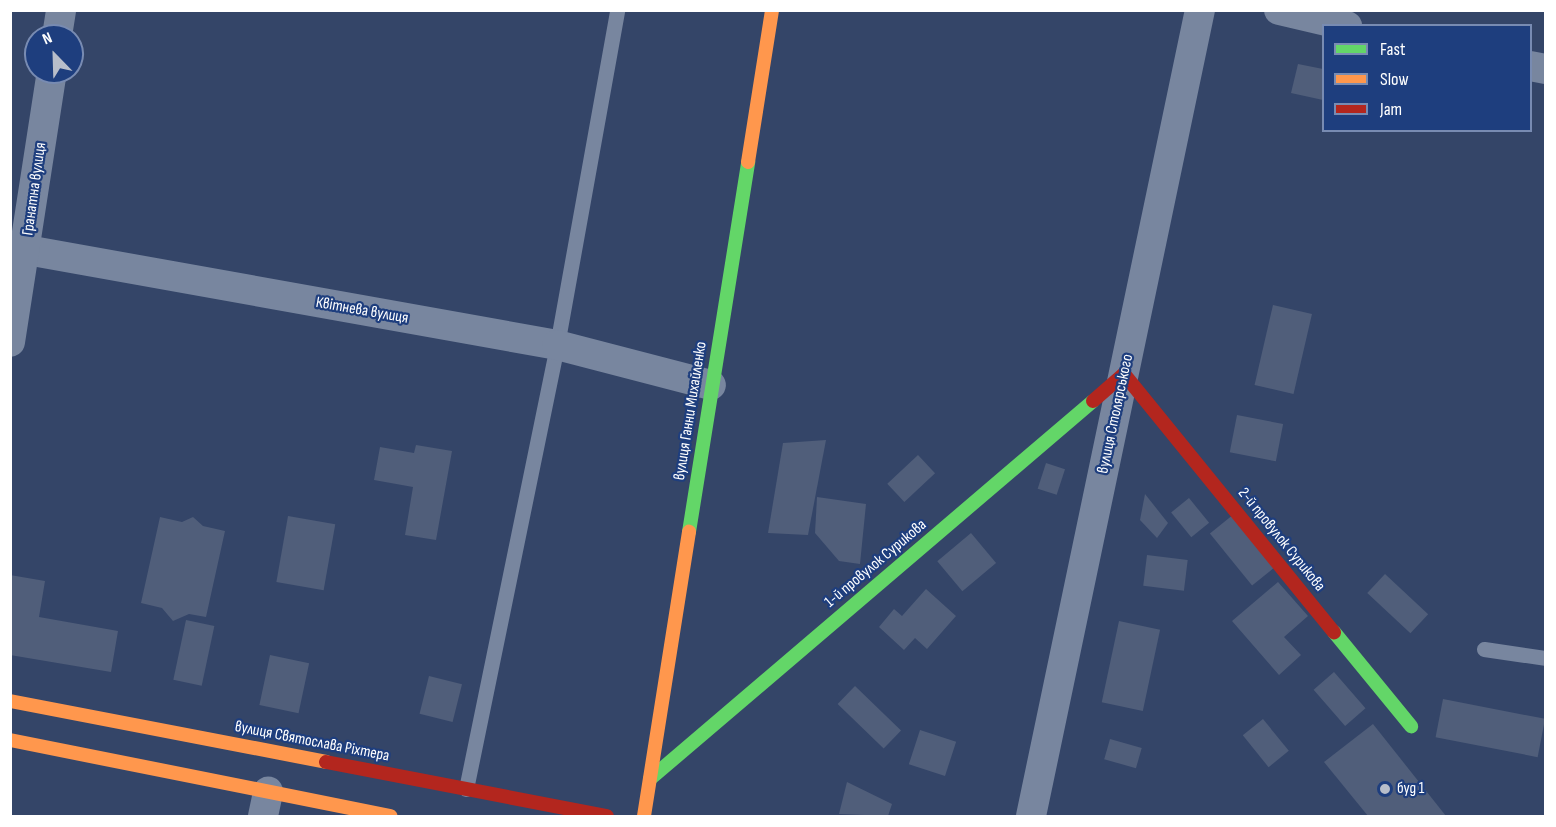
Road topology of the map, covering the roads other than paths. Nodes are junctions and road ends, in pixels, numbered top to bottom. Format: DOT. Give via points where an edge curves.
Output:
graph roads {
  1 [pos="616,10"];
  2 [pos="772,10"];
  3 [pos="1200,10"];
  4 [pos="1279,10"];
  5 [pos="1338,24"];
  6 [pos="50,84"];
  7 [pos="19,249"];
  8 [pos="10,342"];
  9 [pos="557,345"];
  10 [pos="1124,375"];
  11 [pos="711,385"];
  12 [pos="1484,649"];
  13 [pos="1545,658"];
  14 [pos="10,701"];
  15 [pos="1411,726"];
  16 [pos="10,740"];
  17 [pos="650,779"];
  18 [pos="466,789"];
  19 [pos="266,804"];
  20 [pos="390,816"];
  21 [pos="607,816"];
  22 [pos="644,816"];
  23 [pos="1031,816"];
  1 -- 9 [label="lane"];
  2 -- 11 [label="street, вулиця Ганни Михайленко"];
  3 -- 10 [label="street, вулиця Столярського"];
  4 -- 5 [label="street"];
  6 -- 7 [label="street, Гранатна вулиця"];
  7 -- 8 [label="street, Гранатна вулиця"];
  7 -- 9 [label="street, Квітнева вулиця"];
  9 -- 11 [label="street, Квітнева вулиця"];
  9 -- 18 [label="lane"];
  10 -- 15 [label="street, 2-й провулок Сурикова"];
  10 -- 17 [label="street, 1-й провулок Сурикова"];
  10 -- 23 [label="street, вулиця Столярського"];
  11 -- 17 [label="street, вулиця Ганни Михайленко"];
  12 -- 13 [label="lane"];
  14 -- 18 [label="street, вулиця Святослава Ріхтера"];
  16 -- 19 [label="street"];
  17 -- 22 [label="street, вулиця Ганни Михайленко"];
  18 -- 21 [label="street, вулиця Святослава Ріхтера"];
  19 -- 20 [label="street"];
}
